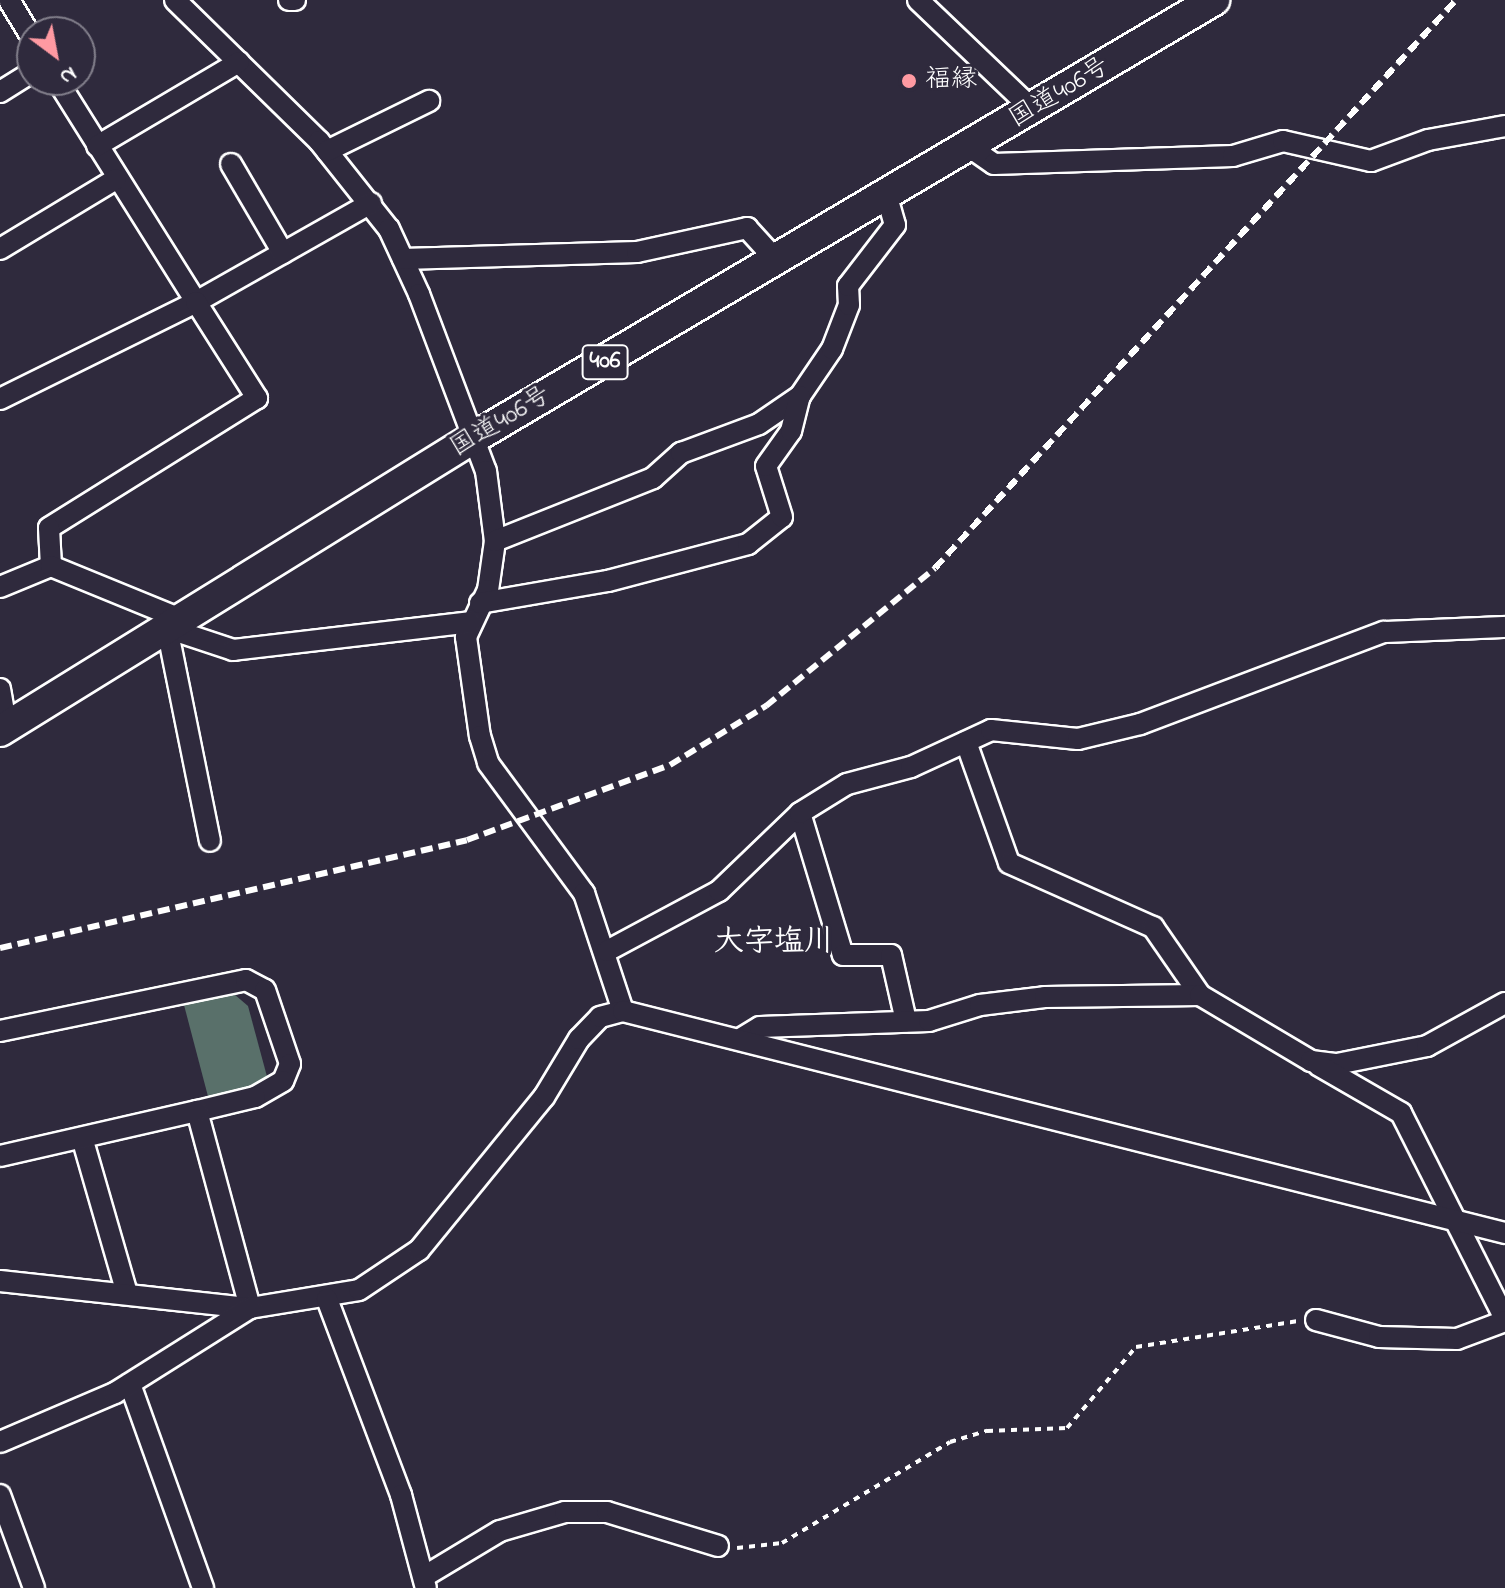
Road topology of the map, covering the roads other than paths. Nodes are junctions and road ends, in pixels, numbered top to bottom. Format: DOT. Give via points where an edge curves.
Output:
graph roads {
  1 [pos="175,0"];
  2 [pos="289,0"];
  3 [pos="295,0"];
  4 [pos="918,0"];
  5 [pos="1214,0"];
  6 [pos="239,62"];
  7 [pos="67,96"];
  8 [pos="429,101"];
  9 [pos="1033,110"];
  10 [pos="1505,126"];
  11 [pos="97,146"];
  12 [pos="971,148"];
  13 [pos="327,151"];
  14 [pos="231,164"];
  15 [pos="116,179"];
  16 [pos="887,197"];
  17 [pos="371,203"];
  18 [pos="0,249"];
  19 [pos="283,253"];
  20 [pos="403,259"];
  21 [pos="777,261"];
  22 [pos="196,302"];
  23 [pos="800,396"];
  24 [pos="0,399"];
  25 [pos="475,437"];
  26 [pos="495,541"];
  27 [pos="51,566"];
  28 [pos="0,587"];
  29 [pos="480,603"];
  30 [pos="470,622"];
  31 [pos="174,623"];
  32 [pos="1505,627"];
  33 [pos="0,689"];
  34 [pos="4,729"];
  35 [pos="966,742"];
  36 [pos="800,813"];
  37 [pos="207,842"];
  38 [pos="607,951"];
  39 [pos="1200,995"];
  40 [pos="1505,1003"];
  41 [pos="623,1011"];
  42 [pos="906,1021"];
  43 [pos="0,1031"];
  44 [pos="740,1039"];
  45 [pos="1311,1061"];
  46 [pos="197,1111"];
  47 [pos="83,1141"];
  48 [pos="0,1156"];
  49 [pos="1460,1227"];
  50 [pos="1505,1233"];
  51 [pos="0,1281"];
  52 [pos="127,1293"];
  53 [pos="327,1299"];
  54 [pos="250,1308"];
  55 [pos="1316,1320"];
  56 [pos="1505,1320"];
  57 [pos="130,1384"];
  58 [pos="0,1442"];
  59 [pos="0,1495"];
  60 [pos="718,1546"];
  61 [pos="426,1582"];
  62 [pos="34,1588"];
  63 [pos="203,1588"];
  1 -- 6 [label="street"];
  2 -- 3 [label="street"];
  4 -- 9 [label="street"];
  5 -- 9 [label="highway, 国道406号 / 406"];
  6 -- 11 [label="street"];
  6 -- 13 [label="street"];
  7 -- 11 [label="street"];
  8 -- 13 [label="street"];
  9 -- 12 [label="highway, 国道406号 / 406"];
  10 -- 12 [label="street" via="1428,140 1371,161 1283,141 1233,156 994,164"];
  11 -- 15 [label="street"];
  12 -- 16 [label="highway, 国道406号 / 406"];
  13 -- 17 [label="street"];
  14 -- 19 [label="street"];
  15 -- 18 [label="street"];
  15 -- 22 [label="street"];
  16 -- 21 [label="highway, 国道406号 / 406"];
  16 -- 23 [label="street" via="895,225 848,286 832,349"];
  17 -- 19 [label="street"];
  17 -- 20 [label="street"];
  19 -- 22 [label="street"];
  20 -- 21 [label="street" via="637,252 747,228"];
  20 -- 25 [label="street"];
  21 -- 25 [label="highway, 国道406号 / 406"];
  22 -- 24 [label="street"];
  22 -- 27 [label="street" via="257,398 49,528"];
  23 -- 26 [label="street" via="759,424 681,453 653,478"];
  23 -- 29 [label="street" via="791,431 766,466 782,517 748,544 608,581"];
  25 -- 26 [label="street"];
  25 -- 31 [label="highway, 国道406号 / 406"];
  26 -- 29 [label="street"];
  27 -- 28 [label="street"];
  27 -- 31 [label="street"];
  29 -- 30 [label="street"];
  30 -- 31 [label="street" via="233,650"];
  30 -- 38 [label="street" via="472,700 488,763 555,847"];
  31 -- 34 [label="highway, 国道406号 / 406"];
  31 -- 37 [label="street"];
  32 -- 35 [label="street" via="1384,632 1108,733 1036,738 991,730"];
  33 -- 34 [label="street"];
  35 -- 36 [label="street" via="847,784"];
  35 -- 39 [label="street" via="1009,863 1153,927"];
  36 -- 38 [label="street" via="719,891"];
  36 -- 42 [label="street" via="843,955 891,955"];
  38 -- 41 [label="street"];
  39 -- 42 [label="street" via="1045,997"];
  39 -- 45 [label="street"];
  40 -- 45 [label="street" via="1427,1046 1337,1064"];
  41 -- 44 [label="street"];
  41 -- 53 [label="street" via="600,1017 579,1039 544,1097 419,1250 359,1290"];
  42 -- 44 [label="street" via="788,1023"];
  43 -- 46 [label="street" via="159,995 259,983 290,1064 283,1081 255,1097"];
  44 -- 49 [label="street"];
  45 -- 49 [label="street" via="1401,1113"];
  46 -- 47 [label="street"];
  46 -- 54 [label="street"];
  47 -- 48 [label="street"];
  47 -- 52 [label="street"];
  49 -- 50 [label="street"];
  49 -- 56 [label="street" via="1481,1285"];
  51 -- 52 [label="street"];
  52 -- 54 [label="street"];
  53 -- 54 [label="street"];
  53 -- 61 [label="street"];
  54 -- 57 [label="street"];
  55 -- 56 [label="street" via="1379,1337 1457,1339"];
  57 -- 58 [label="street"];
  57 -- 63 [label="street"];
  59 -- 62 [label="street"];
  60 -- 61 [label="street" via="607,1512 565,1512 500,1531"];
}
